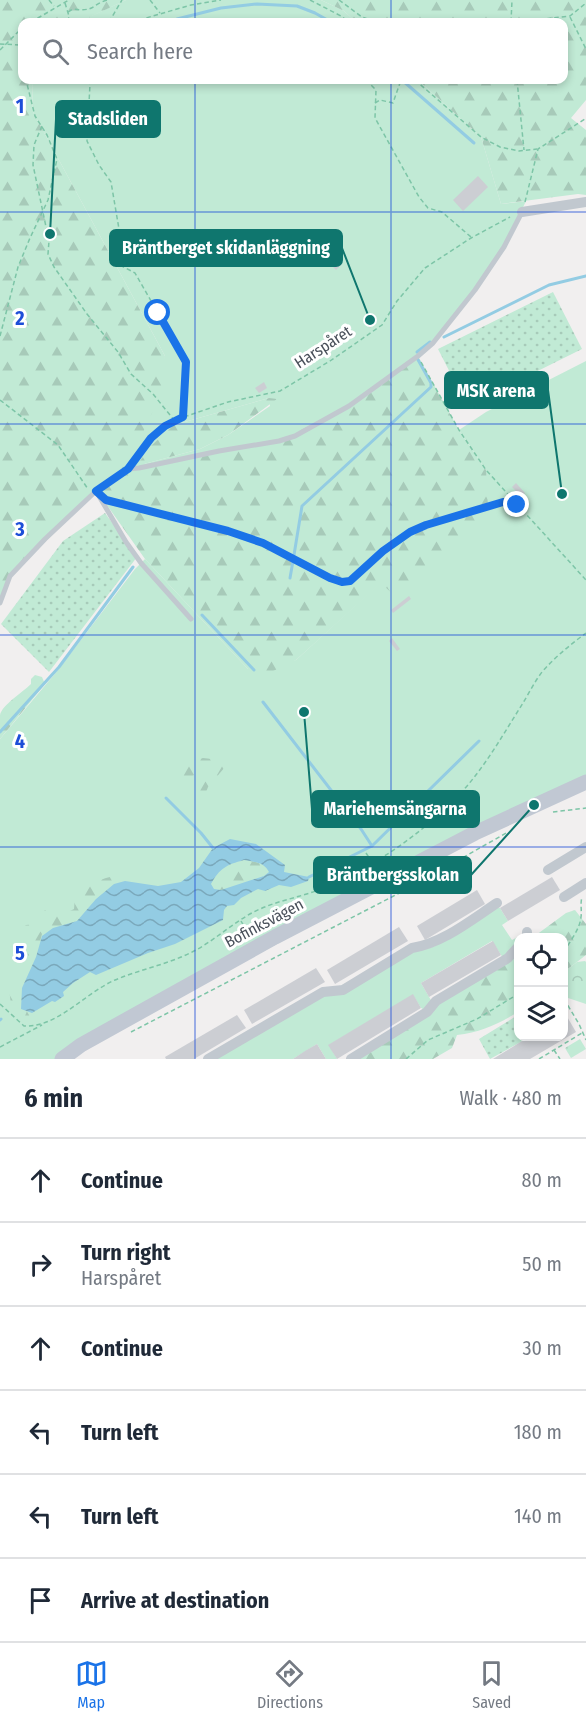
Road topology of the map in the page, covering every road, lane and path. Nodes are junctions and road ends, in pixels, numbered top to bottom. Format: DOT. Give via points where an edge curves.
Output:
graph roads {
  1 [pos="49,0"];
  2 [pos="69,0"];
  3 [pos="107,0"];
  4 [pos="116,0"];
  5 [pos="122,0"];
  6 [pos="150,0"];
  7 [pos="221,0"];
  8 [pos="310,0"];
  9 [pos="339,0"];
  10 [pos="512,0"];
  11 [pos="65,2"];
  12 [pos="586,3"];
  13 [pos="120,4"];
  14 [pos="55,8"];
  15 [pos="68,12"];
  16 [pos="161,14"];
  17 [pos="570,16"];
  18 [pos="38,18"];
  19 [pos="69,18"];
  20 [pos="111,18"];
  21 [pos="146,18"];
  22 [pos="344,18"];
  23 [pos="364,18"];
  24 [pos="511,18"];
  25 [pos="552,18"];
  26 [pos="18,33"];
  27 [pos="0,44"];
  28 [pos="4,45"];
  29 [pos="18,45"];
  30 [pos="586,49"];
  31 [pos="0,50"];
  32 [pos="27,84"];
  33 [pos="90,84"];
  34 [pos="370,84"];
  35 [pos="400,84"];
  36 [pos="419,84"];
  37 [pos="517,84"];
  38 [pos="375,104"];
  39 [pos="585,119"];
  40 [pos="42,126"];
  41 [pos="538,149"];
  42 [pos="524,150"];
  43 [pos="586,202"];
  44 [pos="43,210"];
  45 [pos="522,212"];
  46 [pos="471,238"];
  47 [pos="0,336"];
  48 [pos="418,356"];
  49 [pos="0,400"];
  50 [pos="183,417"];
  51 [pos="175,420"];
  52 [pos="128,469"];
  53 [pos="94,493"];
  54 [pos="517,505"];
  55 [pos="586,580"];
  56 [pos="0,603"];
  57 [pos="191,619"];
  58 [pos="586,633"];
  59 [pos="586,782"];
  60 [pos="586,808"];
  61 [pos="552,812"];
  62 [pos="513,830"];
  63 [pos="586,847"];
  64 [pos="366,853"];
  65 [pos="372,863"];
  66 [pos="548,870"];
  67 [pos="586,883"];
  68 [pos="586,893"];
  69 [pos="564,897"];
  70 [pos="497,903"];
  71 [pos="568,945"];
  72 [pos="514,952"];
  73 [pos="514,997"];
  74 [pos="0,1004"];
  75 [pos="568,1007"];
  76 [pos="45,1023"];
  77 [pos="132,1032"];
  78 [pos="582,1033"];
  79 [pos="572,1034"];
  80 [pos="574,1038"];
  81 [pos="586,1040"];
  82 [pos="566,1043"];
  83 [pos="555,1044"];
  84 [pos="0,1047"];
  85 [pos="547,1049"];
  86 [pos="556,1049"];
  87 [pos="549,1053"];
  88 [pos="538,1054"];
  89 [pos="540,1058"];
  90 [pos="62,1059"];
  91 [pos="208,1059"];
  92 [pos="351,1059"];
  93 [pos="406,1059"];
  94 [pos="560,1059"];
  1 -- 14 [label="path"];
  2 -- 11 [label="path"];
  3 -- 15 [label="path" via="84,11"];
  4 -- 13 [label="path"];
  5 -- 13 [label="path"];
  6 -- 16 [label="path"];
  7 -- 16 [label="path"];
  8 -- 22 [label="path"];
  9 -- 23 [label="path"];
  10 -- 24 [label="path"];
  11 -- 14 [label="path"];
  11 -- 15 [label="path"];
  12 -- 17 [label="path"];
  13 -- 20 [label="path"];
  14 -- 18 [label="path"];
  15 -- 19 [label="path"];
  16 -- 21 [label="path"];
  17 -- 25 [label="path"];
  17 -- 30 [label="path"];
  26 -- 28 [label="path"];
  27 -- 28 [label="path"];
  28 -- 29 [label="path"];
  28 -- 31 [label="path"];
  32 -- 40 [label="path" via="35,116"];
  33 -- 50 [label="path" via="87,141 111,182 120,235 118,264 135,273 186,362"];
  34 -- 38 [label="path" via="376,90"];
  35 -- 38 [label="path" via="393,103 380,100"];
  36 -- 42 [label="path" via="481,138 500,147"];
  37 -- 42 [label="path"];
  38 -- 46 [label="path" via="375,118 419,197 428,208 442,212"];
  39 -- 41 [label="path"];
  40 -- 44 [label="path" via="34,145 33,165"];
  40 -- 44 [label="path" via="57,159"];
  41 -- 42 [label="path"];
  41 -- 45 [label="path"];
  43 -- 45 [label="street"];
  44 -- 47 [label="path" via="18,267"];
  44 -- 51 [label="path" via="48,254 54,267 131,374"];
  45 -- 46 [label="path, Harspåret"];
  45 -- 48 [label="lane" via="475,290"];
  46 -- 50 [label="path, Harspåret" via="425,268 382,325 330,361 280,391"];
  48 -- 52 [label="lane" via="349,406 295,436"];
  48 -- 54 [label="path" via="486,471"];
  49 -- 53 [label="path" via="58,445"];
  50 -- 51 [label="path, Harspåret"];
  51 -- 52 [label="path, Harspåret" via="151,438"];
  52 -- 53 [label="lane"];
  53 -- 54 [label="path" via="106,500 263,543 342,582 350,581 410,532 503,502"];
  53 -- 56 [label="lane" via="10,576"];
  53 -- 57 [label="lane" via="141,562"];
  54 -- 55 [label="path"];
  58 -- 65 [label="path" via="541,674 482,768 455,799 420,830"];
  59 -- 90 [label="street, Bofinksvägen" via="475,833 275,937"];
  60 -- 61 [label="path"];
  62 -- 77 [label="path"];
  63 -- 66 [label="street"];
  64 -- 65 [label="path"];
  65 -- 76 [label="path" via="319,890 258,910 195,951 95,990"];
  67 -- 69 [label="street"];
  68 -- 71 [label="path" via="580,904 577,930"];
  70 -- 91 [label="street" via="441,939 412,948 343,990 322,992"];
  72 -- 92 [label="street"];
  73 -- 93 [label="path" via="477,1019 428,1040"];
  74 -- 76 [label="path" via="24,1026"];
  75 -- 78 [label="path"];
  76 -- 84 [label="path"];
  78 -- 80 [label="path"];
  78 -- 81 [label="path"];
  79 -- 80 [label="path"];
  80 -- 82 [label="path"];
  82 -- 86 [label="path"];
  83 -- 86 [label="path"];
  85 -- 87 [label="path"];
  86 -- 87 [label="path"];
  86 -- 94 [label="path"];
  87 -- 89 [label="path"];
  88 -- 89 [label="path"];
}
